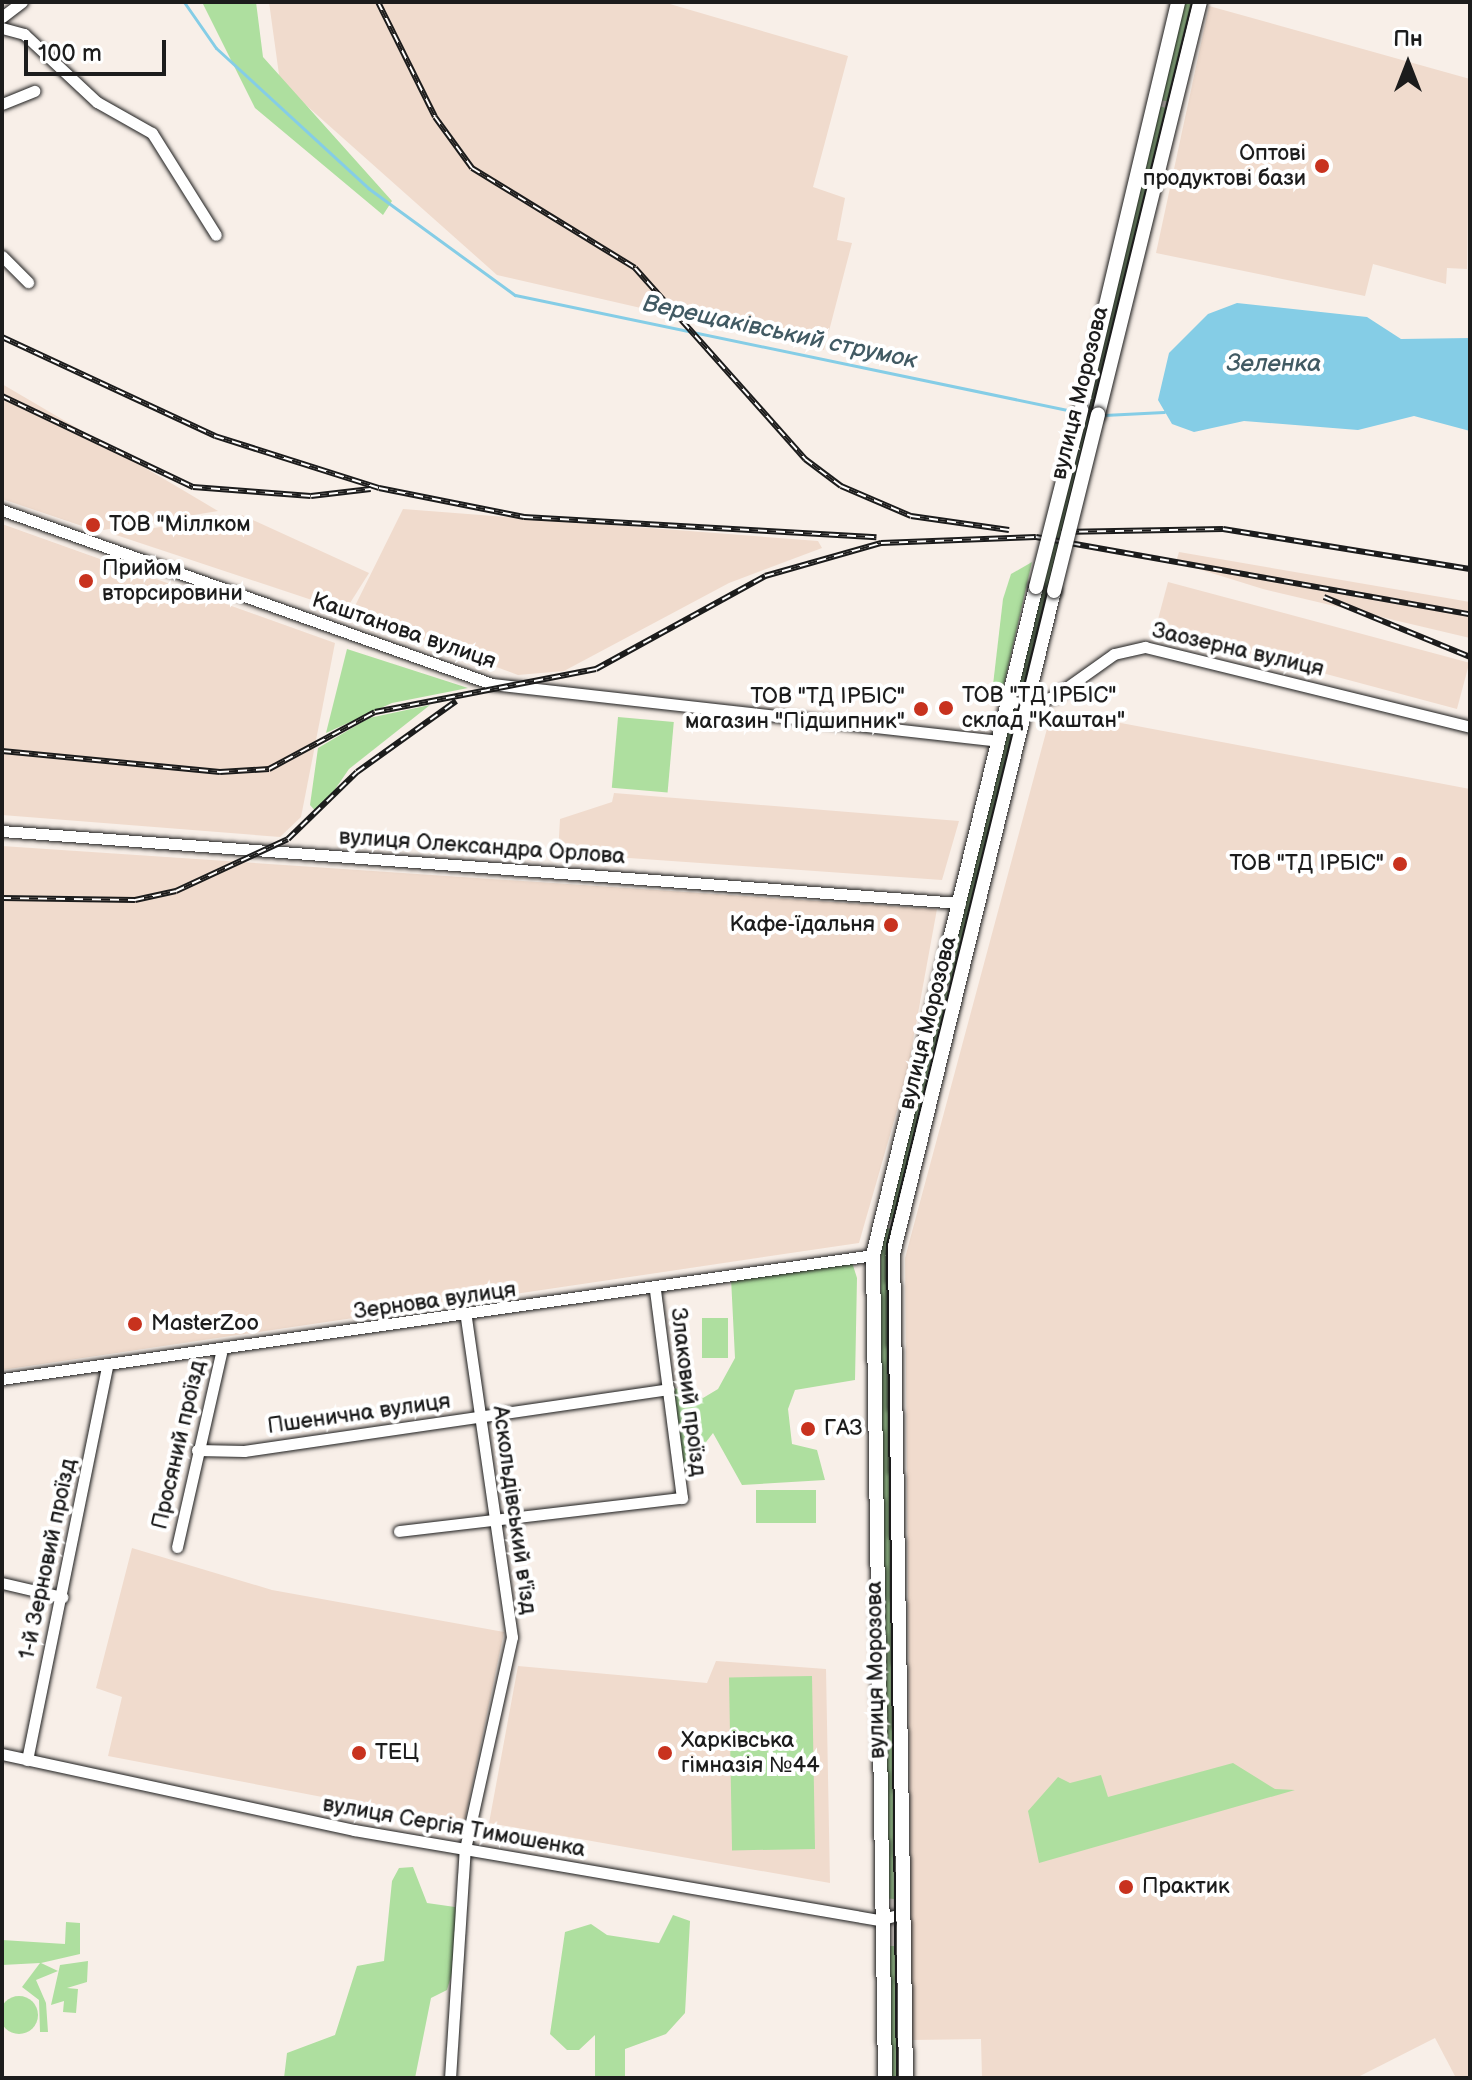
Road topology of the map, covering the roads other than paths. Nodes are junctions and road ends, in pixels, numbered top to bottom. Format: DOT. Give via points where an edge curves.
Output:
graph roads {
  1 [pos="22,2"];
  2 [pos="1178,2"];
  3 [pos="1200,2"];
  4 [pos="2,17"];
  5 [pos="2,28"];
  6 [pos="35,91"];
  7 [pos="2,104"];
  8 [pos="216,235"];
  9 [pos="2,256"];
  10 [pos="28,282"];
  11 [pos="2,510"];
  12 [pos="1009,701"];
  13 [pos="1029,705"];
  14 [pos="1470,727"];
  15 [pos="999,741"];
  16 [pos="2,831"];
  17 [pos="960,903"];
  18 [pos="939,985"];
  19 [pos="959,989"];
  20 [pos="880,1219"];
  21 [pos="899,1225"];
  22 [pos="873,1255"];
  23 [pos="655,1291"];
  24 [pos="466,1317"];
  25 [pos="221,1353"];
  26 [pos="107,1366"];
  27 [pos="2,1379"];
  28 [pos="668,1389"];
  29 [pos="479,1416"];
  30 [pos="197,1450"];
  31 [pos="494,1522"];
  32 [pos="399,1531"];
  33 [pos="177,1547"];
  34 [pos="2,1583"];
  35 [pos="62,1597"];
  36 [pos="2,1754"];
  37 [pos="27,1760"];
  38 [pos="465,1849"];
  39 [pos="902,1914"];
  40 [pos="879,1920"];
  41 [pos="450,2078"];
  42 [pos="885,2078"];
  43 [pos="906,2078"];
  1 -- 4 [label="street"];
  2 -- 12 [label="main road, вулиця Морозова, bridge"];
  3 -- 13 [label="main road, вулиця Морозова, bridge"];
  5 -- 8 [label="street" via="24,34 97,102 152,133"];
  6 -- 7 [label="street"];
  9 -- 10 [label="street"];
  11 -- 15 [label="street, Каштанова вулиця" via="492,684"];
  12 -- 13 [label="street"];
  12 -- 15 [label="main road, вулиця Морозова"];
  13 -- 14 [label="street, Заозерна вулиця" via="1066,689 1114,654 1145,647"];
  13 -- 19 [label="main road, вулиця Морозова"];
  15 -- 17 [label="main road, вулиця Морозова"];
  16 -- 17 [label="street, вулиця Олександра Орлова"];
  17 -- 18 [label="main road, вулиця Морозова"];
  18 -- 19 [label="main road"];
  18 -- 20 [label="main road, вулиця Морозова"];
  19 -- 21 [label="main road, вулиця Морозова"];
  20 -- 21 [label="main road"];
  20 -- 22 [label="main road, вулиця Морозова"];
  21 -- 39 [label="main road, вулиця Морозова" via="892,1311"];
  22 -- 23 [label="street, Зернова вулиця"];
  22 -- 40 [label="main road, вулиця Морозова"];
  23 -- 24 [label="street, Зернова вулиця"];
  23 -- 28 [label="street, Злаковий проїзд"];
  24 -- 25 [label="street, Зернова вулиця"];
  24 -- 29 [label="street, Аскольдівський в'їзд"];
  25 -- 26 [label="street, Зернова вулиця"];
  25 -- 30 [label="street, Просяний проїзд"];
  26 -- 27 [label="street, Зернова вулиця"];
  26 -- 35 [label="street, 1-й Зерновий проїзд"];
  28 -- 29 [label="street, Пшенична вулиця"];
  28 -- 31 [label="street, Злаковий проїзд" via="682,1498"];
  29 -- 30 [label="street, Пшенична вулиця" via="244,1451"];
  29 -- 31 [label="street, Аскольдівський в'їзд"];
  30 -- 33 [label="street, Просяний проїзд"];
  31 -- 32 [label="street"];
  31 -- 38 [label="street, Аскольдівський в'їзд" via="512,1637"];
  34 -- 35 [label="street"];
  35 -- 37 [label="street, 1-й Зерновий проїзд"];
  36 -- 37 [label="street, вулиця Сергія Тимошенка"];
  37 -- 38 [label="street, вулиця Сергія Тимошенка"];
  38 -- 40 [label="street, вулиця Сергія Тимошенка"];
  38 -- 41 [label="street, Аскольдівський в'їзд"];
  39 -- 40 [label="street, вулиця Сергія Тимошенка"];
  39 -- 43 [label="main road, вулиця Морозова"];
  40 -- 42 [label="main road, вулиця Морозова"];
}
